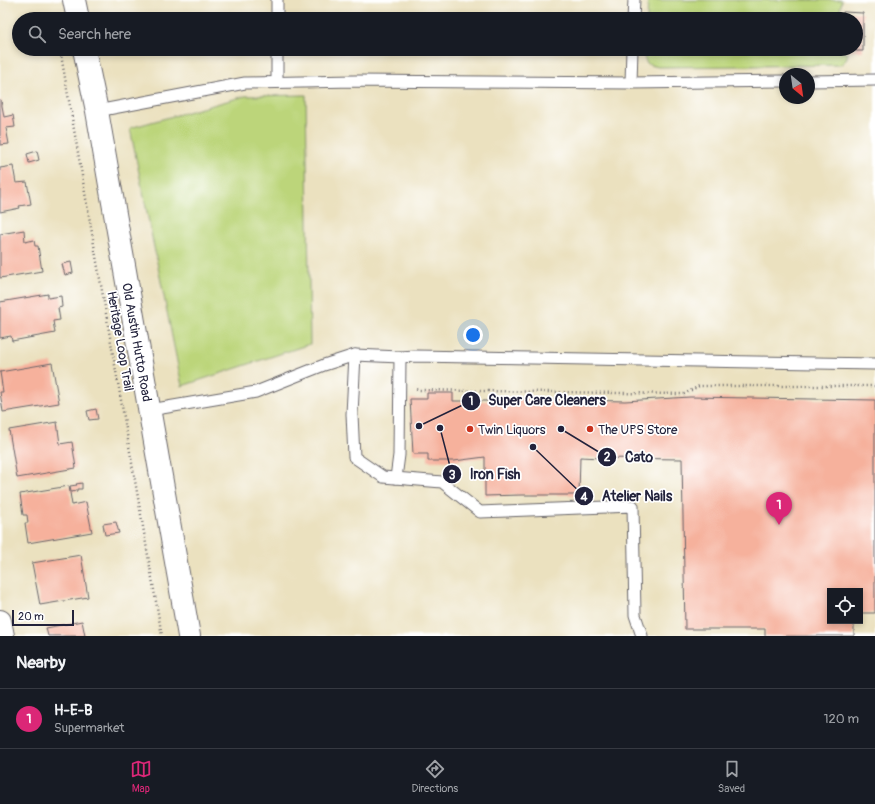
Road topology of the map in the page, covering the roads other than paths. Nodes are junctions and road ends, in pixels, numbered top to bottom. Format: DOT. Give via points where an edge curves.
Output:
graph roads {
  1 [pos="74,0"];
  2 [pos="277,0"];
  3 [pos="634,0"];
  4 [pos="77,12"];
  5 [pos="277,12"];
  6 [pos="633,12"];
  7 [pos="85,56"];
  8 [pos="277,56"];
  9 [pos="632,56"];
  10 [pos="875,80"];
  11 [pos="779,81"];
  12 [pos="815,81"];
  13 [pos="277,82"];
  14 [pos="631,83"];
  15 [pos="97,111"];
  16 [pos="355,355"];
  17 [pos="400,357"];
  18 [pos="875,364"];
  19 [pos="150,410"];
  20 [pos="396,478"];
  21 [pos="0,621"];
  22 [pos="2,636"];
  23 [pos="189,636"];
  24 [pos="642,636"];
  1 -- 4 [label="street"];
  2 -- 5 [label="lane"];
  3 -- 6 [label="lane"];
  7 -- 15 [label="street, Old Austin Hutto Road"];
  8 -- 13 [label="lane"];
  9 -- 14 [label="lane"];
  10 -- 12 [label="lane"];
  11 -- 14 [label="lane"];
  13 -- 14 [label="lane"];
  13 -- 15 [label="lane" via="245,83"];
  15 -- 19 [label="street, Old Austin Hutto Road"];
  16 -- 17 [label="lane"];
  16 -- 19 [label="lane" via="256,392"];
  16 -- 20 [label="lane" via="352,414 354,457 383,477"];
  17 -- 18 [label="lane"];
  17 -- 20 [label="lane" via="399,455"];
  19 -- 23 [label="street, Old Austin Hutto Road"];
  20 -- 24 [label="lane" via="442,482 480,512 633,506 635,615"];
  21 -- 22 [label="street"];
}
